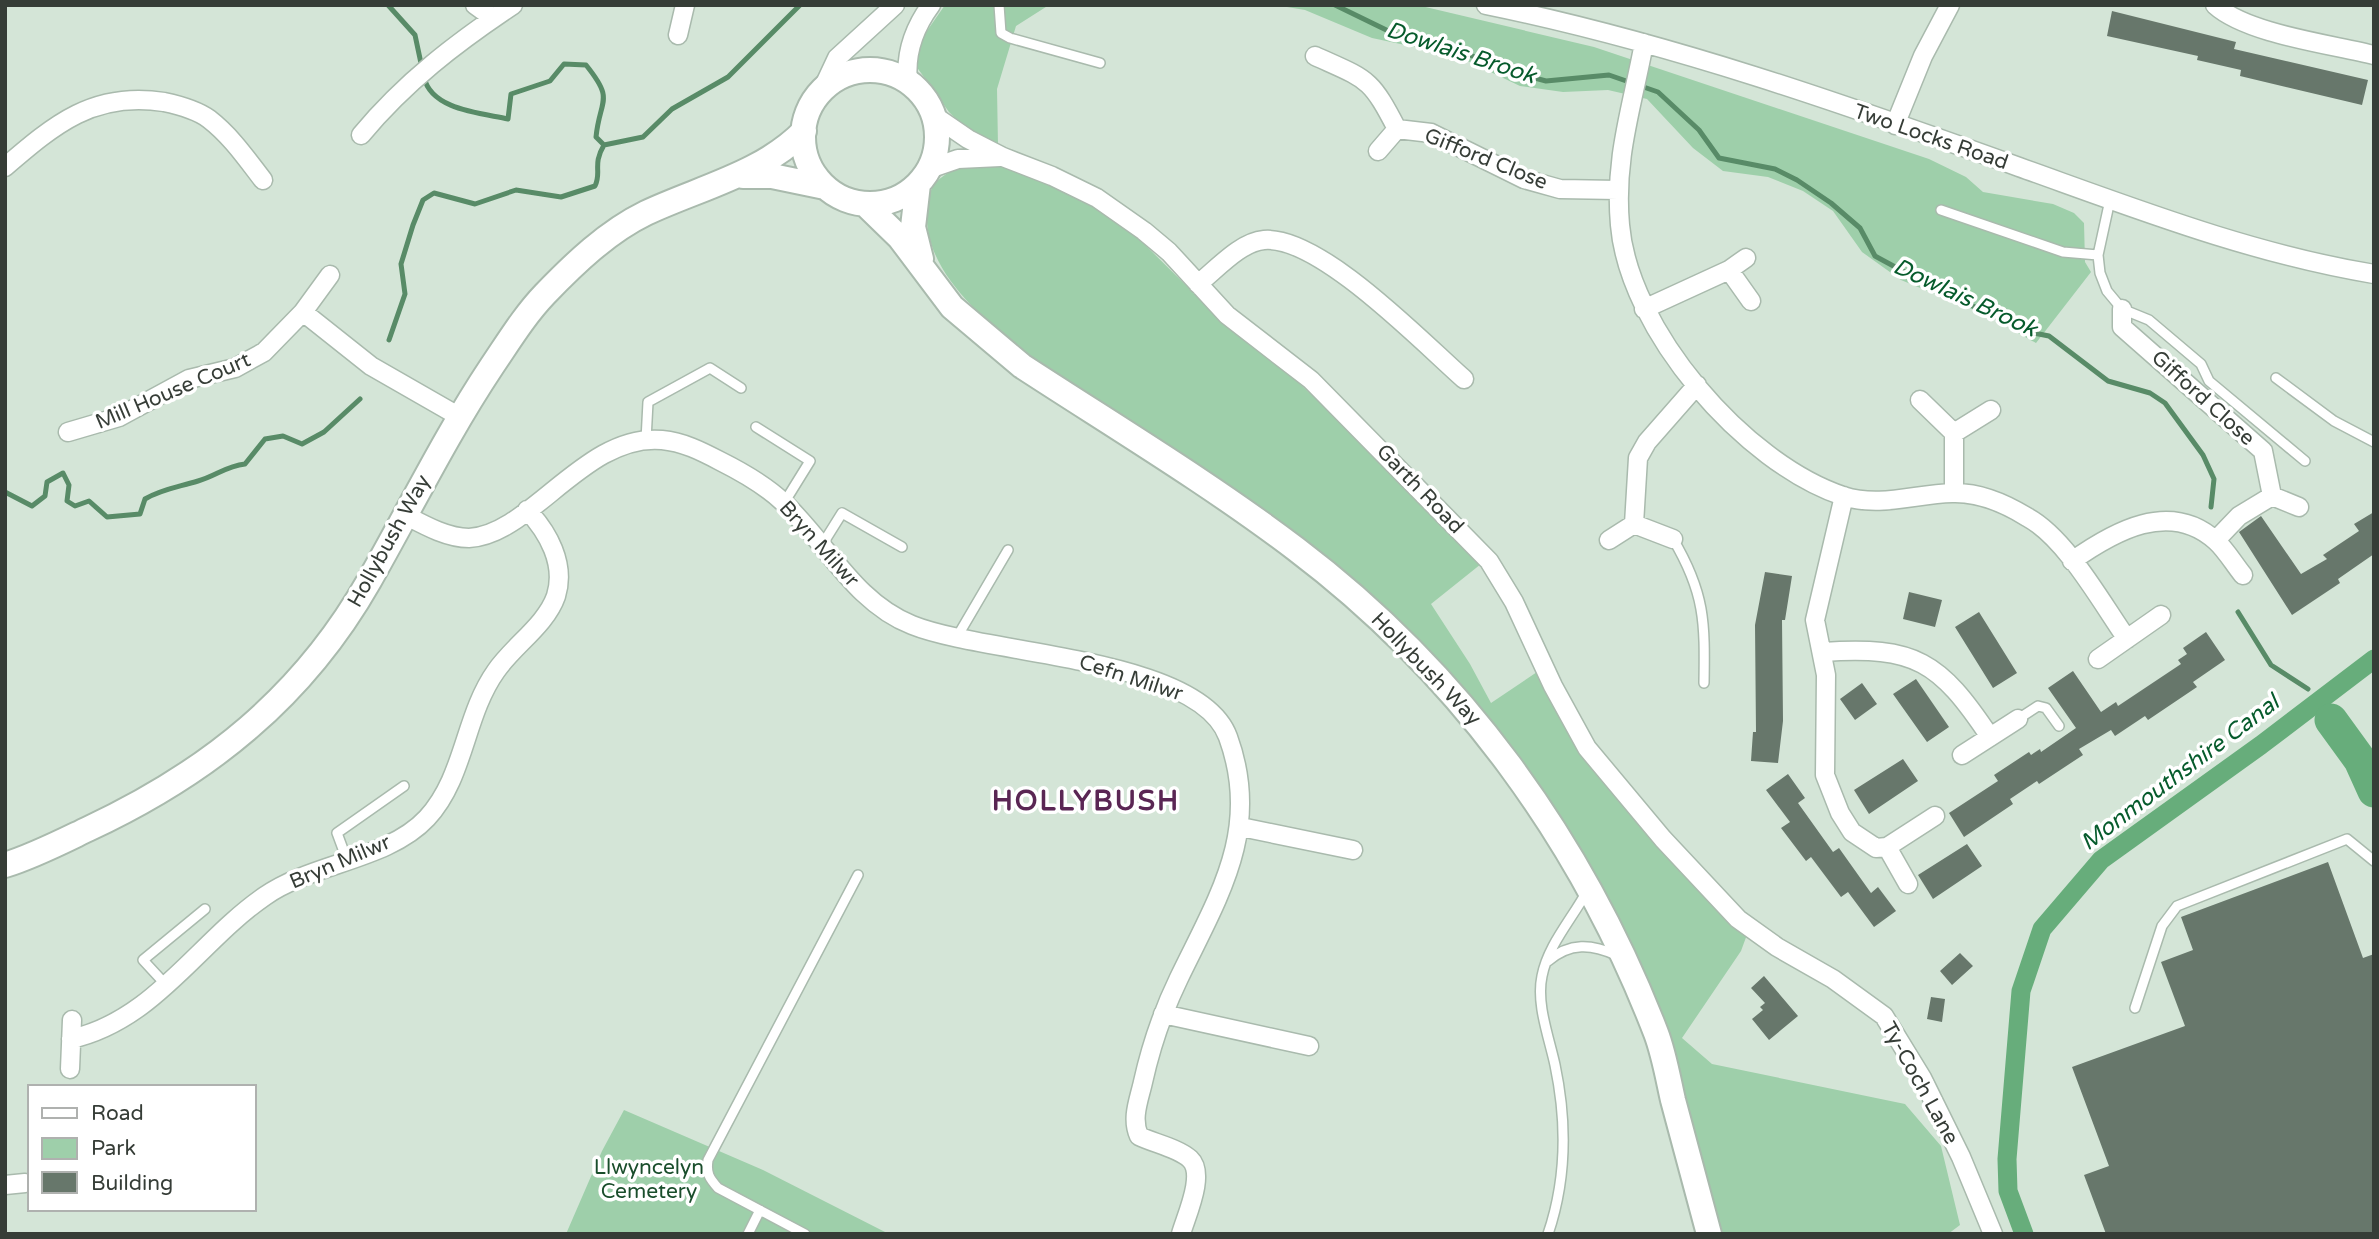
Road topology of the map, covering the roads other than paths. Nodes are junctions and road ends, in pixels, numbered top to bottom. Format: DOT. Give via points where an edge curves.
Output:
graph roads {
  1 [pos="475,5"];
  2 [pos="513,5"];
  3 [pos="895,5"];
  4 [pos="931,5"];
  5 [pos="999,5"];
  6 [pos="1486,5"];
  7 [pos="1950,5"];
  8 [pos="2215,5"];
  9 [pos="683,6"];
  10 [pos="493,18"];
  11 [pos="677,35"];
  12 [pos="1644,43"];
  13 [pos="2374,55"];
  14 [pos="1315,56"];
  15 [pos="1100,63"];
  16 [pos="908,82"];
  17 [pos="822,90"];
  18 [pos="933,115"];
  19 [pos="1895,125"];
  20 [pos="1397,129"];
  21 [pos="804,131"];
  22 [pos="361,135"];
  23 [pos="1378,151"];
  24 [pos="1003,157"];
  25 [pos="5,167"];
  26 [pos="732,177"];
  27 [pos="924,177"];
  28 [pos="263,180"];
  29 [pos="825,187"];
  30 [pos="1618,190"];
  31 [pos="2109,200"];
  32 [pos="865,204"];
  33 [pos="1941,209"];
  34 [pos="2098,255"];
  35 [pos="1746,258"];
  36 [pos="1729,270"];
  37 [pos="925,273"];
  38 [pos="2374,274"];
  39 [pos="330,275"];
  40 [pos="1198,284"];
  41 [pos="1751,301"];
  42 [pos="1644,309"];
  43 [pos="2122,309"];
  44 [pos="303,312"];
  45 [pos="1453,344"];
  46 [pos="1441,358"];
  47 [pos="2276,378"];
  48 [pos="1464,379"];
  49 [pos="1697,385"];
  50 [pos="741,388"];
  51 [pos="1920,400"];
  52 [pos="1991,410"];
  53 [pos="460,417"];
  54 [pos="756,427"];
  55 [pos="68,432"];
  56 [pos="1954,433"];
  57 [pos="646,440"];
  58 [pos="2374,442"];
  59 [pos="2305,461"];
  60 [pos="1954,493"];
  61 [pos="1844,496"];
  62 [pos="2272,496"];
  63 [pos="784,503"];
  64 [pos="2299,507"];
  65 [pos="527,510"];
  66 [pos="405,515"];
  67 [pos="1634,524"];
  68 [pos="1673,539"];
  69 [pos="1609,540"];
  70 [pos="2216,540"];
  71 [pos="822,545"];
  72 [pos="902,547"];
  73 [pos="1008,550"];
  74 [pos="2072,561"];
  75 [pos="2243,575"];
  76 [pos="888,612"];
  77 [pos="2161,615"];
  78 [pos="957,637"];
  79 [pos="2127,639"];
  80 [pos="1823,652"];
  81 [pos="2098,659"];
  82 [pos="1704,683"];
  83 [pos="2018,719"];
  84 [pos="2059,726"];
  85 [pos="1990,737"];
  86 [pos="1962,755"];
  87 [pos="404,786"];
  88 [pos="1935,816"];
  89 [pos="1241,827"];
  90 [pos="1887,847"];
  91 [pos="1353,850"];
  92 [pos="347,860"];
  93 [pos="2374,861"];
  94 [pos="5,865"];
  95 [pos="858,875"];
  96 [pos="1908,884"];
  97 [pos="1588,888"];
  98 [pos="205,909"];
  99 [pos="1738,919"];
  100 [pos="1622,957"];
  101 [pos="1547,962"];
  102 [pos="166,986"];
  103 [pos="2135,1008"];
  104 [pos="1163,1014"];
  105 [pos="72,1020"];
  106 [pos="71,1038"];
  107 [pos="1309,1046"];
  108 [pos="71,1069"];
  109 [pos="25,1183"];
  110 [pos="5,1185"];
  111 [pos="760,1210"];
  112 [pos="748,1234"];
  113 [pos="804,1234"];
  114 [pos="1181,1234"];
  115 [pos="1548,1234"];
  116 [pos="1709,1234"];
  117 [pos="1993,1234"];
  1 -- 10 [label="street"];
  2 -- 10 [label="street"];
  3 -- 17 [label="street" via="837,58"];
  4 -- 16 [label="street" via="909,49"];
  5 -- 15 [label="lane" via="1001,33"];
  6 -- 12 [label="street, Two Locks Road"];
  7 -- 19 [label="street"];
  8 -- 13 [label="street" via="2228,17 2252,25"];
  9 -- 11 [label="street"];
  10 -- 22 [label="street" via="411,80"];
  12 -- 19 [label="street, Two Locks Road" via="1699,57"];
  12 -- 30 [label="street" via="1624,125"];
  14 -- 20 [label="street, Gifford Close" via="1366,79"];
  16 -- 17 [label="street" via="887,72 859,71"];
  16 -- 18 [label="street"];
  17 -- 21 [label="street, Hollybush Way"];
  18 -- 24 [label="street, Garth Road"];
  18 -- 27 [label="street, Hollybush Way" via="936,147"];
  19 -- 31 [label="street, Two Locks Road"];
  20 -- 23 [label="street, Gifford Close"];
  20 -- 30 [label="street, Gifford Close" via="1431,133 1524,180 1560,189"];
  21 -- 26 [label="street, Hollybush Way" via="774,156"];
  21 -- 29 [label="street" via="808,162"];
  24 -- 27 [label="street, Garth Road" via="958,159"];
  24 -- 40 [label="street, Garth Road" via="1097,198 1169,252"];
  25 -- 28 [label="street" via="46,132 86,108 144,99 176,104 207,117 231,138"];
  26 -- 29 [label="street, Hollybush Way" via="772,176"];
  26 -- 53 [label="street, Hollybush Way" via="642,215 592,249 520,325"];
  27 -- 32 [label="street" via="895,200"];
  27 -- 37 [label="street, Hollybush Way" via="913,227"];
  29 -- 32 [label="street, Hollybush Way"];
  30 -- 42 [label="street" via="1628,267"];
  31 -- 34 [label="lane"];
  31 -- 38 [label="street, Two Locks Road" via="2235,240"];
  32 -- 37 [label="street, Hollybush Way" via="900,238"];
  33 -- 34 [label="lane" via="2063,252"];
  34 -- 43 [label="lane" via="2107,291"];
  35 -- 36 [label="street"];
  36 -- 41 [label="street"];
  36 -- 42 [label="street"];
  37 -- 97 [label="street, Hollybush Way" via="963,318 1022,366 1296,549 1368,609 1426,664 1491,738 1551,822"];
  39 -- 44 [label="street, Mill House Court"];
  40 -- 46 [label="street" via="1248,245 1281,241 1346,276"];
  40 -- 99 [label="street, Garth Road" via="1227,316 1311,380 1489,561 1587,748"];
  42 -- 49 [label="street"];
  43 -- 59 [label="lane" via="2149,320 2201,363 2209,382"];
  43 -- 62 [label="street, Gifford Close" via="2122,327 2263,451"];
  44 -- 53 [label="street" via="371,366"];
  44 -- 55 [label="street, Mill House Court" via="264,352 235,368 189,379 119,417"];
  45 -- 46 [label="street"];
  46 -- 48 [label="street"];
  47 -- 58 [label="lane" via="2334,421"];
  49 -- 61 [label="street" via="1778,461 1810,482"];
  49 -- 67 [label="street" via="1638,458"];
  50 -- 57 [label="lane" via="710,368 648,402"];
  51 -- 56 [label="street"];
  52 -- 56 [label="street"];
  53 -- 66 [label="street, Hollybush Way"];
  54 -- 63 [label="lane" via="810,461"];
  56 -- 60 [label="street"];
  57 -- 63 [label="street, Bryn Milwr" via="682,443 705,453"];
  57 -- 65 [label="street, Bryn Milwr" via="614,449 589,463"];
  60 -- 61 [label="street" via="1887,502"];
  60 -- 74 [label="street" via="1981,497 2030,518"];
  61 -- 80 [label="street" via="1815,620"];
  62 -- 64 [label="street"];
  62 -- 70 [label="street" via="2239,516"];
  63 -- 71 [label="street, Bryn Milwr"];
  65 -- 66 [label="street, Bryn Milwr" via="485,535 471,538 440,531"];
  65 -- 92 [label="street, Bryn Milwr" via="546,532 555,552 556,596 496,671 475,709 447,792 426,820 375,850"];
  66 -- 94 [label="street, Hollybush Way" via="335,634 291,689 251,727 187,776 129,811"];
  67 -- 68 [label="street"];
  67 -- 69 [label="street"];
  68 -- 82 [label="lane" via="1701,596"];
  70 -- 74 [label="street" via="2195,528 2167,521 2142,522"];
  70 -- 75 [label="street"];
  71 -- 72 [label="lane" via="842,513"];
  71 -- 76 [label="street, Bryn Milwr" via="847,578"];
  73 -- 78 [label="lane"];
  74 -- 79 [label="street"];
  76 -- 78 [label="street, Cefn Milwr" via="912,625"];
  77 -- 79 [label="street"];
  78 -- 89 [label="street, Cefn Milwr" via="1092,661 1195,698 1218,715 1229,738"];
  79 -- 81 [label="street"];
  80 -- 85 [label="street" via="1893,652 1919,661 1962,694"];
  80 -- 90 [label="street" via="1824,755 1830,792 1852,832 1876,848"];
  83 -- 84 [label="lane" via="2038,706 2046,708"];
  83 -- 85 [label="street"];
  85 -- 86 [label="street"];
  87 -- 92 [label="lane" via="337,834"];
  88 -- 90 [label="street"];
  89 -- 91 [label="street"];
  89 -- 104 [label="street, Cefn Milwr" via="1231,869"];
  90 -- 96 [label="street"];
  92 -- 102 [label="street, Bryn Milwr" via="306,873 265,896"];
  93 -- 103 [label="lane" via="2347,839 2177,906 2162,926"];
  95 -- 111 [label="lane" via="708,1160 709,1178 718,1188"];
  97 -- 100 [label="street, Hollybush Way"];
  97 -- 101 [label="lane"];
  98 -- 102 [label="lane" via="143,960"];
  99 -- 117 [label="street, Ty-Coch Lane" via="1884,1016 1944,1123"];
  100 -- 101 [label="lane" via="1585,945 1565,949"];
  100 -- 116 [label="street, Hollybush Way" via="1657,1035"];
  101 -- 115 [label="lane" via="1540,996 1558,1081 1564,1141 1561,1182"];
  102 -- 106 [label="street, Bryn Milwr" via="124,1018"];
  104 -- 107 [label="street"];
  104 -- 114 [label="street, Cefn Milwr" via="1134,1118 1139,1136 1189,1158 1195,1167 1196,1181"];
  105 -- 106 [label="street"];
  106 -- 108 [label="street"];
  109 -- 110 [label="street"];
  111 -- 112 [label="lane"];
  111 -- 113 [label="lane"];
}
